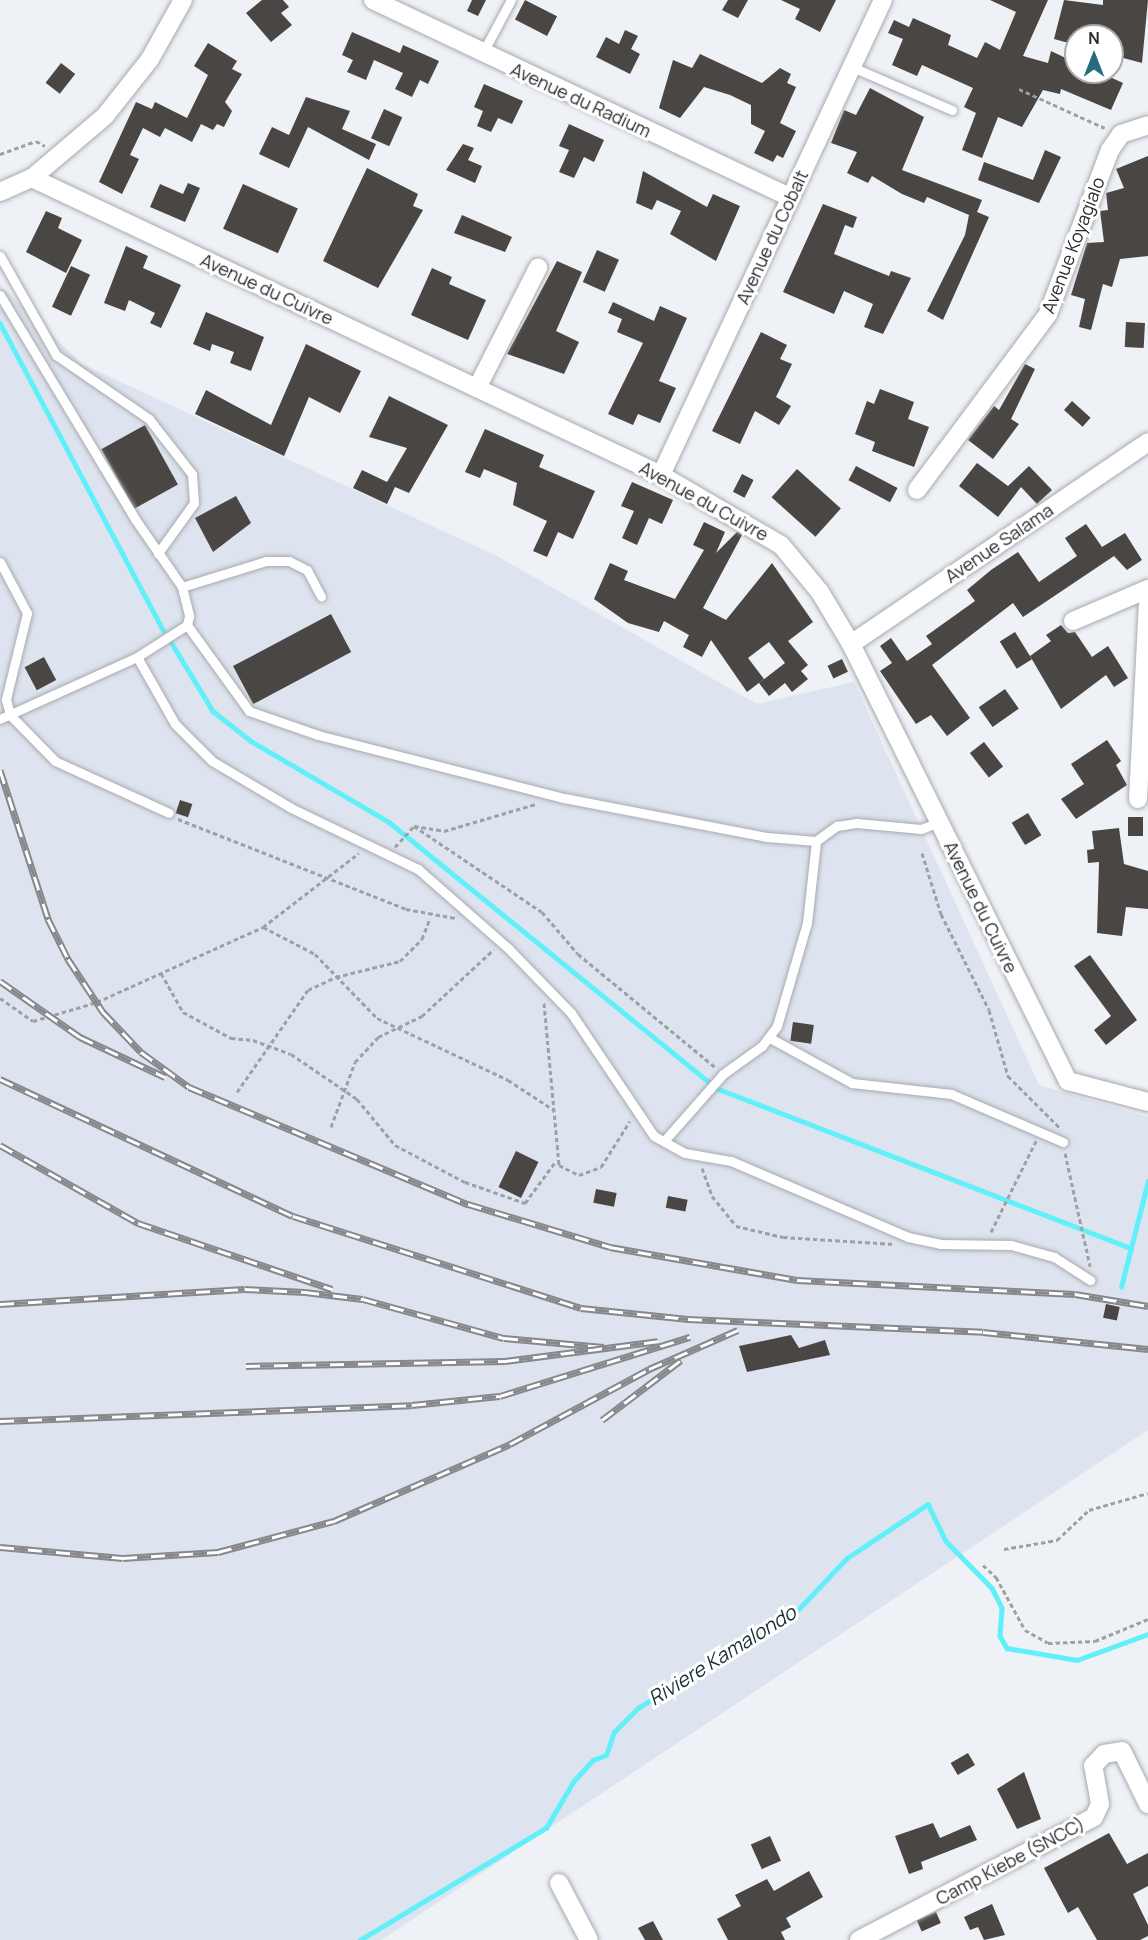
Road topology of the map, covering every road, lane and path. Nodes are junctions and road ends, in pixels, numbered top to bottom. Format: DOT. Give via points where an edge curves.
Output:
graph roads {
  1 [pos="183,0"];
  2 [pos="373,0"];
  3 [pos="510,0"];
  4 [pos="883,0"];
  5 [pos="482,55"];
  6 [pos="852,67"];
  7 [pos="1019,89"];
  8 [pos="952,110"];
  9 [pos="1148,125"];
  10 [pos="1121,134"];
  11 [pos="0,154"];
  12 [pos="56,159"];
  13 [pos="32,178"];
  14 [pos="0,192"];
  15 [pos="790,197"];
  16 [pos="0,256"];
  17 [pos="538,268"];
  18 [pos="0,295"];
  19 [pos="477,388"];
  20 [pos="1148,442"];
  21 [pos="661,475"];
  22 [pos="917,490"];
  23 [pos="158,553"];
  24 [pos="0,562"];
  25 [pos="182,587"];
  26 [pos="1148,589"];
  27 [pos="321,596"];
  28 [pos="1148,604"];
  29 [pos="1073,621"];
  30 [pos="187,625"];
  31 [pos="851,644"];
  32 [pos="137,657"];
  33 [pos="10,715"];
  34 [pos="0,719"];
  35 [pos="564,798"];
  36 [pos="1138,799"];
  37 [pos="169,813"];
  38 [pos="939,822"];
  39 [pos="414,826"];
  40 [pos="816,841"];
  41 [pos="373,843"];
  42 [pos="391,853"];
  43 [pos="922,853"];
  44 [pos="323,878"];
  45 [pos="430,918"];
  46 [pos="468,918"];
  47 [pos="263,927"];
  48 [pos="500,942"];
  49 [pos="161,973"];
  50 [pos="336,977"];
  51 [pos="538,978"];
  52 [pos="0,998"];
  53 [pos="395,1028"];
  54 [pos="770,1038"];
  55 [pos="268,1045"];
  56 [pos="723,1074"];
  57 [pos="342,1089"];
  58 [pos="237,1092"];
  59 [pos="1148,1102"];
  60 [pos="633,1104"];
  61 [pos="554,1110"];
  62 [pos="331,1126"];
  63 [pos="1041,1130"];
  64 [pos="664,1141"];
  65 [pos="1063,1142"];
  66 [pos="685,1153"];
  67 [pos="556,1161"];
  68 [pos="987,1242"];
  69 [pos="904,1245"];
  70 [pos="1090,1280"];
  71 [pos="1148,1493"];
  72 [pos="1004,1550"];
  73 [pos="983,1565"];
  74 [pos="1148,1619"];
  75 [pos="1148,1804"];
  76 [pos="559,1882"];
  77 [pos="589,1940"];
  78 [pos="859,1940"];
  1 -- 12 [label="street" via="129,88"];
  2 -- 5 [label="street, Avenue du Radium"];
  3 -- 5 [label="lane"];
  4 -- 6 [label="street, Avenue du Cobalt"];
  5 -- 15 [label="street, Avenue du Radium"];
  6 -- 8 [label="lane"];
  6 -- 15 [label="street, Avenue du Cobalt"];
  7 -- 10 [label="path"];
  9 -- 10 [label="street"];
  10 -- 22 [label="street, Avenue Koyagialo" via="1081,220 1048,314"];
  11 -- 12 [label="path" via="36,141"];
  12 -- 13 [label="street"];
  13 -- 14 [label="street"];
  13 -- 19 [label="street, Avenue du Cuivre"];
  15 -- 21 [label="street, Avenue du Cobalt"];
  16 -- 23 [label="lane" via="56,355 149,419 192,474 194,503"];
  17 -- 19 [label="street"];
  18 -- 23 [label="lane"];
  19 -- 21 [label="street, Avenue du Cuivre"];
  20 -- 31 [label="street, Avenue Salama"];
  21 -- 31 [label="street, Avenue du Cuivre" via="781,545 815,584"];
  23 -- 25 [label="lane"];
  24 -- 33 [label="lane" via="27,613 6,699"];
  25 -- 27 [label="lane" via="280,560 302,565"];
  25 -- 30 [label="lane"];
  26 -- 29 [label="street"];
  28 -- 36 [label="street"];
  30 -- 32 [label="lane"];
  30 -- 35 [label="lane" via="249,711 318,735"];
  31 -- 38 [label="street, Avenue du Cuivre"];
  32 -- 33 [label="lane"];
  32 -- 41 [label="lane" via="175,724 212,761 291,808"];
  33 -- 34 [label="lane"];
  33 -- 37 [label="lane" via="55,761"];
  35 -- 39 [label="path" via="444,831"];
  35 -- 40 [label="lane"];
  37 -- 44 [label="path" via="192,828"];
  38 -- 40 [label="lane" via="921,829 857,823 837,826"];
  38 -- 59 [label="street, Avenue du Cuivre" via="1068,1081"];
  39 -- 42 [label="path"];
  39 -- 56 [label="path" via="542,912 578,954"];
  40 -- 54 [label="lane" via="807,924"];
  41 -- 42 [label="lane"];
  41 -- 44 [label="path"];
  42 -- 46 [label="lane" via="418,868"];
  43 -- 65 [label="path" via="941,914 989,1010 1008,1076 1052,1114"];
  44 -- 45 [label="path"];
  44 -- 47 [label="path"];
  45 -- 46 [label="path"];
  45 -- 50 [label="path" via="422,939 400,961"];
  46 -- 48 [label="lane"];
  47 -- 49 [label="path"];
  47 -- 50 [label="path" via="315,954"];
  48 -- 51 [label="lane"];
  48 -- 53 [label="path" via="422,1016"];
  49 -- 52 [label="path" via="53,1019 33,1022"];
  49 -- 55 [label="path" via="183,1011 231,1038"];
  50 -- 53 [label="path" via="370,1011"];
  50 -- 55 [label="path" via="308,990"];
  51 -- 60 [label="lane" via="571,1013"];
  51 -- 61 [label="path"];
  53 -- 57 [label="path" via="355,1062"];
  53 -- 61 [label="path" via="508,1080"];
  54 -- 56 [label="lane"];
  54 -- 63 [label="lane" via="852,1083 951,1094"];
  55 -- 57 [label="path" via="291,1054"];
  55 -- 58 [label="path"];
  56 -- 64 [label="lane"];
  57 -- 62 [label="path"];
  57 -- 67 [label="path" via="395,1145 465,1182 525,1203"];
  60 -- 64 [label="lane"];
  60 -- 67 [label="path" via="623,1138 601,1167 579,1175"];
  61 -- 67 [label="path"];
  63 -- 65 [label="lane"];
  63 -- 68 [label="path"];
  64 -- 66 [label="lane"];
  65 -- 70 [label="path" via="1089,1251"];
  66 -- 68 [label="lane" via="731,1161 908,1237 940,1244"];
  66 -- 69 [label="path" via="703,1168 712,1196 736,1226 783,1238"];
  68 -- 70 [label="lane" via="1054,1257"];
  71 -- 72 [label="path" via="1089,1510 1058,1540"];
  73 -- 74 [label="path" via="996,1577 1025,1630 1048,1643 1095,1641"];
  75 -- 78 [label="street, Camp Kiebe (SNCC)" via="1122,1751 1104,1754 1093,1766 1100,1804 1094,1817"];
  76 -- 77 [label="street"];
}
